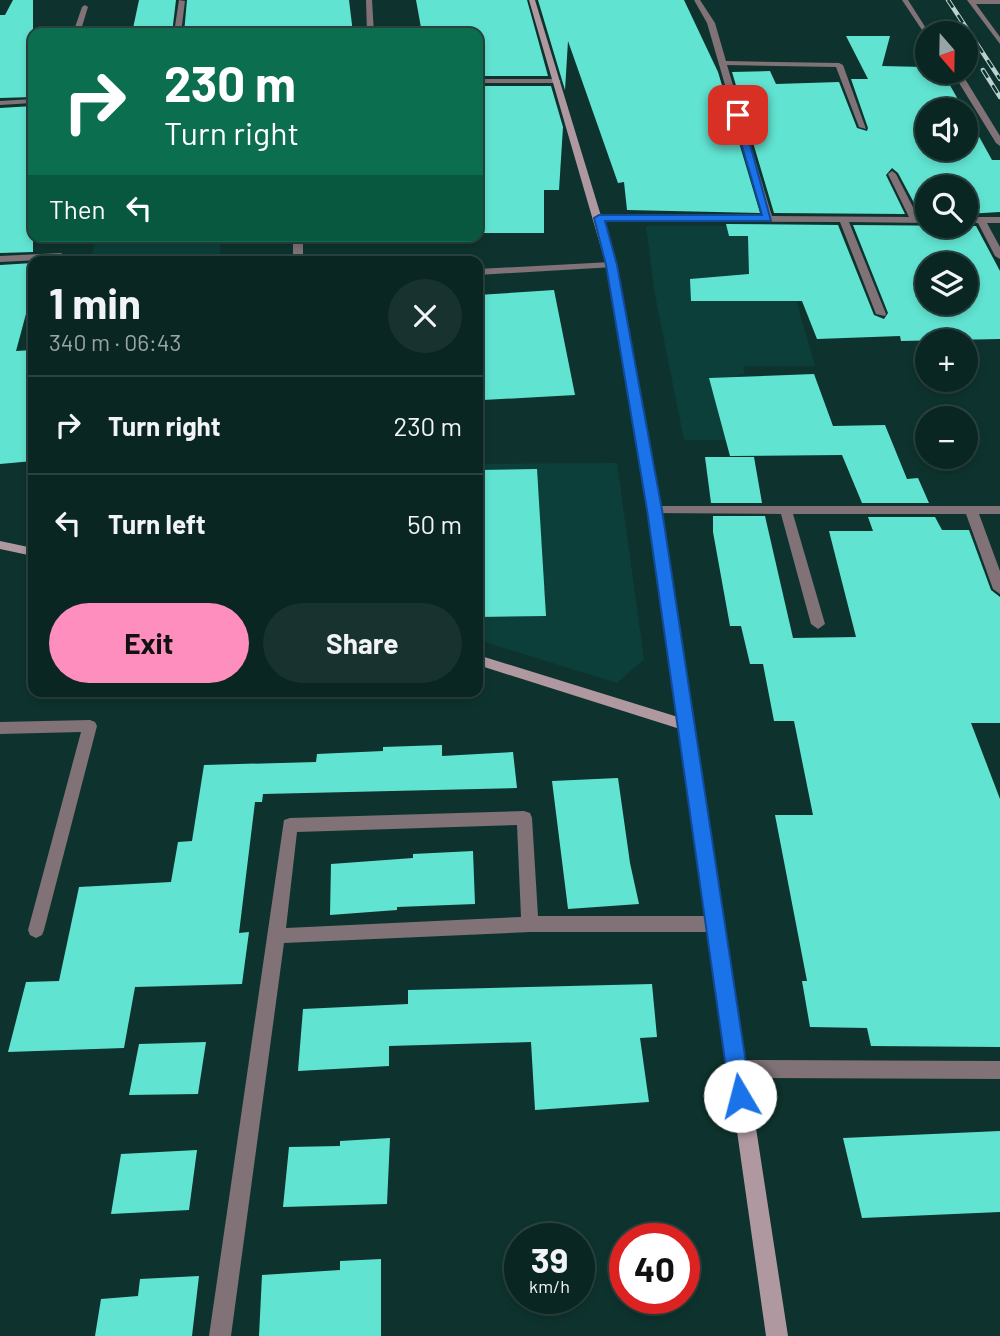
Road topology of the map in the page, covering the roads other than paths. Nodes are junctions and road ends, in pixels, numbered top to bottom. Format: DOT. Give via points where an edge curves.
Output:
graph roads {
  1 [pos="369,0"];
  2 [pos="533,0"];
  3 [pos="697,0"];
  4 [pos="905,0"];
  5 [pos="182,1"];
  6 [pos="970,1"];
  7 [pos="1000,2"];
  8 [pos="85,7"];
  9 [pos="918,21"];
  10 [pos="78,28"];
  11 [pos="178,28"];
  12 [pos="371,28"];
  13 [pos="1000,41"];
  14 [pos="723,63"];
  15 [pos="483,81"];
  16 [pos="556,81"];
  17 [pos="964,84"];
  18 [pos="28,101"];
  19 [pos="0,103"];
  20 [pos="863,127"];
  21 [pos="1000,144"];
  22 [pos="892,174"];
  23 [pos="599,218"];
  24 [pos="768,218"];
  25 [pos="843,219"];
  26 [pos="978,219"];
  27 [pos="981,219"];
  28 [pos="915,220"];
  29 [pos="1000,220"];
  30 [pos="1000,256"];
  31 [pos="28,258"];
  32 [pos="0,259"];
  33 [pos="611,265"];
  34 [pos="483,272"];
  35 [pos="881,314"];
  36 [pos="654,510"];
  37 [pos="786,510"];
  38 [pos="971,510"];
  39 [pos="1000,510"];
  40 [pos="0,545"];
  41 [pos="28,551"];
  42 [pos="1000,589"];
  43 [pos="818,624"];
  44 [pos="483,662"];
  45 [pos="685,725"];
  46 [pos="0,728"];
  47 [pos="530,924"];
  48 [pos="716,924"];
  49 [pos="36,930"];
  50 [pos="277,936"];
  51 [pos="736,1069"];
  52 [pos="1000,1070"];
  53 [pos="220,1336"];
  54 [pos="777,1336"];
  1 -- 12 [label="street"];
  2 -- 16 [label="street"];
  3 -- 14 [label="street" via="711,23"];
  4 -- 9 [label="street"];
  5 -- 11 [label="street"];
  6 -- 7 [label="street"];
  6 -- 13 [label="street"];
  8 -- 10 [label="street"];
  14 -- 20 [label="street" via="839,65"];
  14 -- 24 [label="street"];
  15 -- 16 [label="street"];
  16 -- 23 [label="street"];
  17 -- 21 [label="street"];
  18 -- 19 [label="street"];
  22 -- 28 [label="street"];
  23 -- 24 [label="street"];
  23 -- 33 [label="street"];
  24 -- 25 [label="street"];
  25 -- 28 [label="street"];
  25 -- 35 [label="street"];
  26 -- 27 [label="street"];
  27 -- 29 [label="street"];
  27 -- 30 [label="street"];
  31 -- 32 [label="street"];
  33 -- 34 [label="street"];
  33 -- 36 [label="street"];
  36 -- 37 [label="street"];
  36 -- 45 [label="street"];
  37 -- 38 [label="street"];
  37 -- 43 [label="street"];
  38 -- 39 [label="street"];
  38 -- 42 [label="street"];
  40 -- 41 [label="street"];
  44 -- 45 [label="street"];
  45 -- 48 [label="street"];
  46 -- 49 [label="street" via="90,726"];
  47 -- 48 [label="street"];
  47 -- 50 [label="street"];
  47 -- 50 [label="street" via="524,818 290,825"];
  48 -- 51 [label="street"];
  50 -- 53 [label="street"];
  51 -- 52 [label="street"];
  51 -- 54 [label="street"];
}
